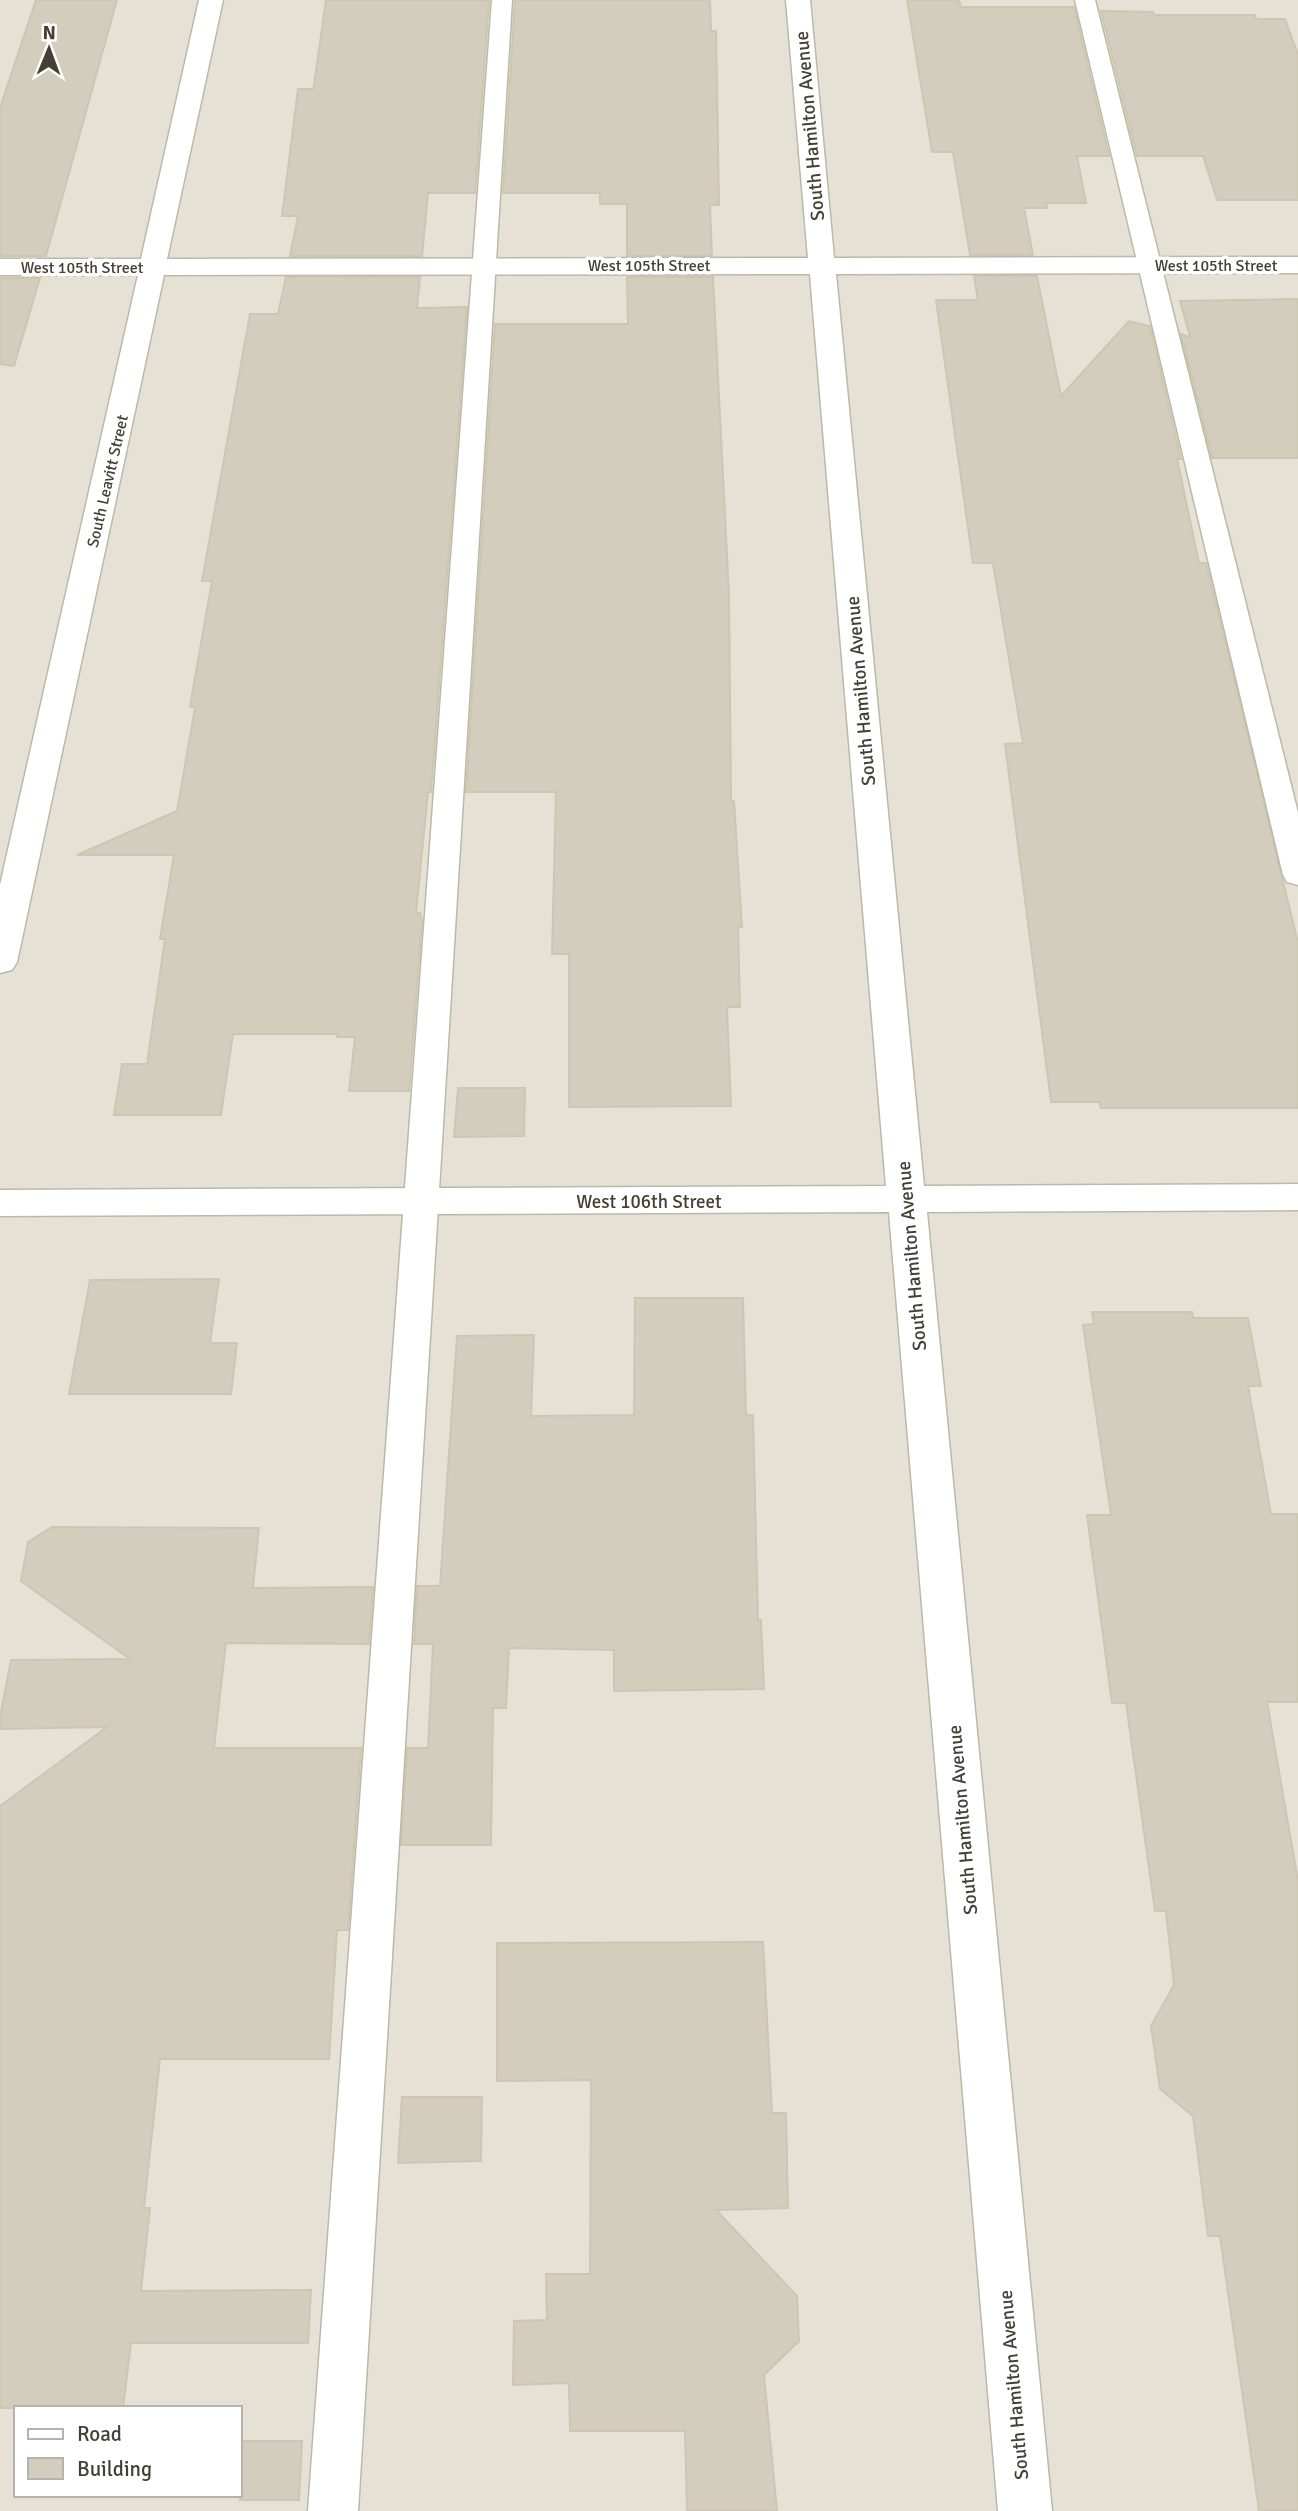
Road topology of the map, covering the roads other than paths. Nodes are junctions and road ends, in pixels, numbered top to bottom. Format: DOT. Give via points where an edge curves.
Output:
graph roads {
  1 [pos="211,0"];
  2 [pos="502,0"];
  3 [pos="798,0"];
  4 [pos="1085,0"];
  5 [pos="821,265"];
  6 [pos="1149,265"];
  7 [pos="1298,265"];
  8 [pos="484,266"];
  9 [pos="0,267"];
  10 [pos="154,267"];
  11 [pos="1298,875"];
  12 [pos="0,962"];
  13 [pos="1298,1197"];
  14 [pos="906,1199"];
  15 [pos="422,1202"];
  16 [pos="0,1203"];
  17 [pos="334,2511"];
  18 [pos="1025,2511"];
  1 -- 10 [label="street, South Leavitt Street"];
  2 -- 8 [label="lane"];
  3 -- 5 [label="street, South Hamilton Avenue"];
  4 -- 6 [label="lane"];
  5 -- 6 [label="street, West 105th Street"];
  5 -- 8 [label="street, West 105th Street"];
  5 -- 14 [label="street, South Hamilton Avenue"];
  6 -- 7 [label="street, West 105th Street"];
  6 -- 11 [label="lane"];
  8 -- 10 [label="street, West 105th Street"];
  8 -- 15 [label="lane"];
  9 -- 10 [label="street, West 105th Street"];
  10 -- 12 [label="street, South Leavitt Street"];
  13 -- 14 [label="street, West 106th Street"];
  14 -- 15 [label="street, West 106th Street"];
  14 -- 18 [label="street, South Hamilton Avenue"];
  15 -- 16 [label="street, West 106th Street"];
  15 -- 17 [label="lane"];
}
